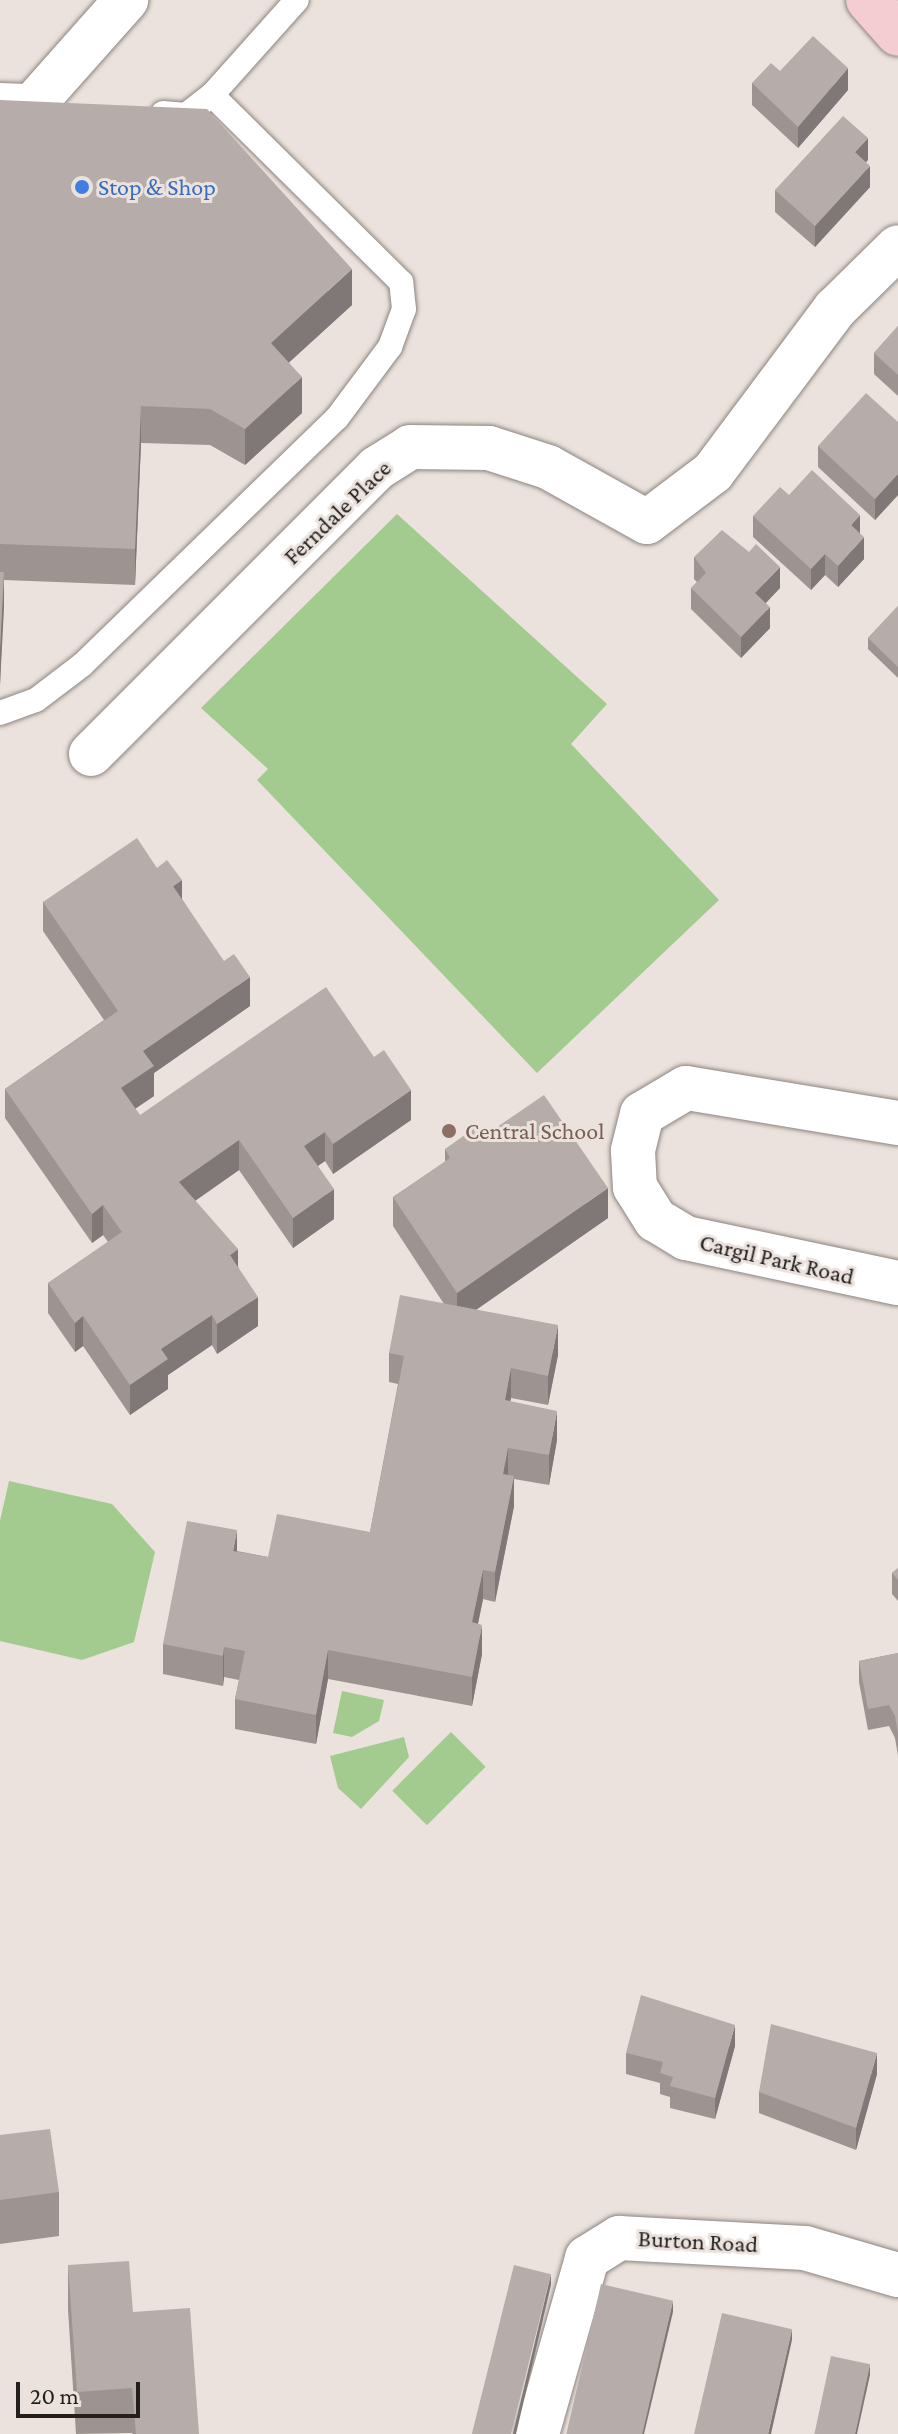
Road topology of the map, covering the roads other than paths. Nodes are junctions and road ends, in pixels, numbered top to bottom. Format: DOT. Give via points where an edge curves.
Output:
graph roads {
  1 [pos="126,0"];
  2 [pos="297,0"];
  3 [pos="868,0"];
  4 [pos="898,34"];
  5 [pos="212,95"];
  6 [pos="32,106"];
  7 [pos="140,112"];
  8 [pos="898,247"];
  9 [pos="0,713"];
  10 [pos="91,754"];
  11 [pos="898,1123"];
  12 [pos="898,1283"];
  13 [pos="898,2275"];
  14 [pos="537,2434"];
  1 -- 6 [label="street"];
  2 -- 5 [label="lane"];
  3 -- 4 [label="main road"];
  5 -- 7 [label="lane" via="186,115"];
  5 -- 9 [label="lane" via="401,282 404,309 390,347 337,418 82,665 36,700"];
  8 -- 10 [label="street, Ferndale Place" via="835,309 713,472 647,522 548,467 489,448 410,447 377,468"];
  11 -- 12 [label="street, Cargil Park Road" via="686,1088 642,1114 633,1151 635,1187 656,1220 686,1238"];
  13 -- 14 [label="street, Burton Road" via="805,2248 619,2238 587,2258"];
}
